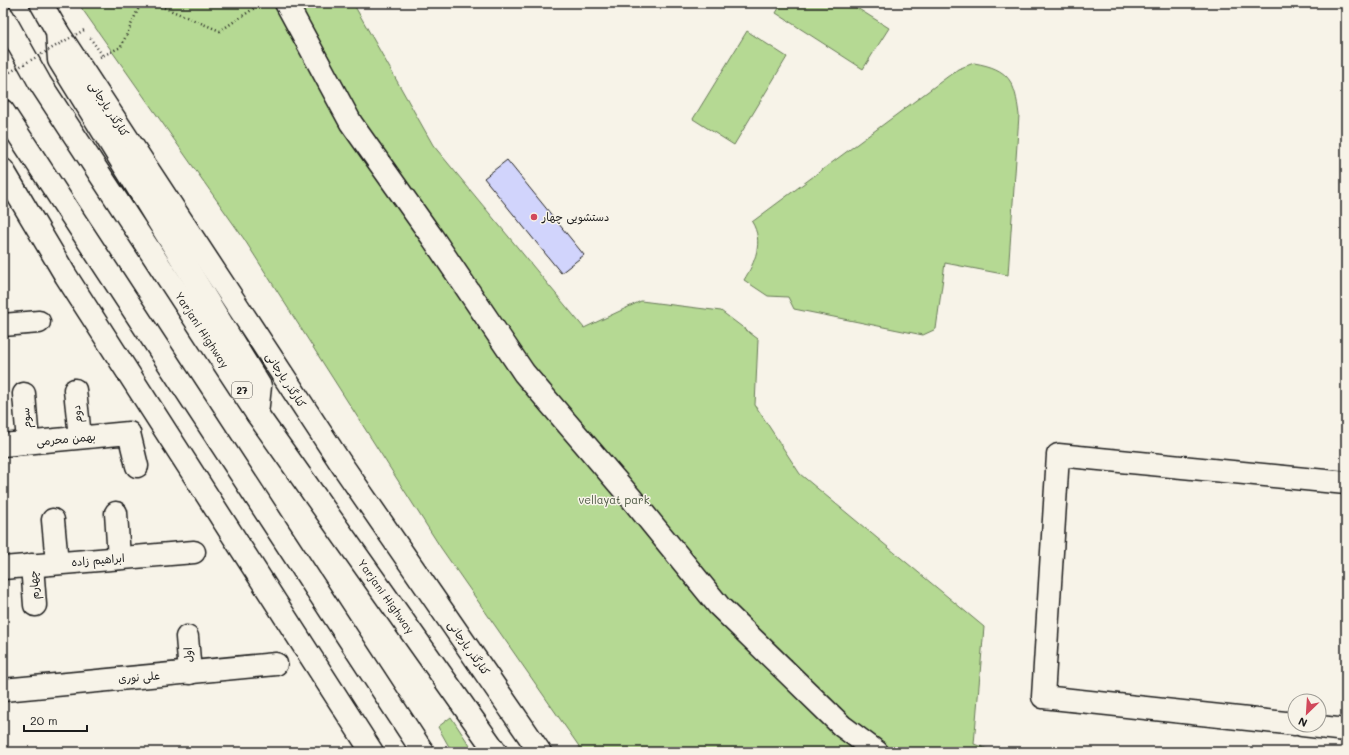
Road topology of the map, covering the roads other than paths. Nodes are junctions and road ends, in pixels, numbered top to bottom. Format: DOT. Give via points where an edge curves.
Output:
graph roads {
  1 [pos="41,3"];
  2 [pos="286,3"];
  3 [pos="3,17"];
  4 [pos="57,31"];
  5 [pos="3,111"];
  6 [pos="3,170"];
  7 [pos="39,322"];
  8 [pos="3,325"];
  9 [pos="75,390"];
  10 [pos="24,394"];
  11 [pos="257,414"];
  12 [pos="80,437"];
  13 [pos="28,442"];
  14 [pos="3,445"];
  15 [pos="137,466"];
  16 [pos="1346,483"];
  17 [pos="116,513"];
  18 [pos="53,520"];
  19 [pos="194,552"];
  20 [pos="119,558"];
  21 [pos="57,564"];
  22 [pos="32,565"];
  23 [pos="3,568"];
  24 [pos="36,605"];
  25 [pos="187,637"];
  26 [pos="276,664"];
  27 [pos="190,673"];
  28 [pos="3,690"];
  29 [pos="1287,723"];
  30 [pos="1327,728"];
  31 [pos="1346,730"];
  32 [pos="372,752"];
  33 [pos="423,752"];
  34 [pos="496,752"];
  35 [pos="540,752"];
  36 [pos="877,752"];
  1 -- 4 [label="main road, کنارگذر یارجانی"];
  2 -- 36 [label="main road" via="351,123 432,236 524,373 719,606 842,726"];
  3 -- 11 [label="main road, Yarjani Highway / 27" via="40,83"];
  4 -- 11 [label="main road" via="59,60 260,386"];
  4 -- 35 [label="main road, کنارگذر یارجانی" via="342,465"];
  5 -- 33 [label="main road"];
  6 -- 32 [label="main road" via="66,276"];
  7 -- 8 [label="main road"];
  9 -- 12 [label="main road, دوم"];
  10 -- 13 [label="main road, سوم"];
  11 -- 34 [label="main road, Yarjani Highway / 27"];
  12 -- 13 [label="main road, بهمن محرمی"];
  12 -- 15 [label="main road, بهمن محرمی" via="128,433"];
  13 -- 14 [label="main road, بهمن محرمی"];
  16 -- 29 [label="main road" via="1058,456 1043,697"];
  17 -- 20 [label="main road"];
  18 -- 21 [label="main road"];
  19 -- 20 [label="main road, ابراهیم زاده"];
  20 -- 21 [label="main road, ابراهیم زاده"];
  21 -- 22 [label="main road, ابراهیم زاده"];
  22 -- 23 [label="main road, ابراهیم زاده"];
  22 -- 24 [label="main road, چهارم"];
  25 -- 27 [label="main road, اول"];
  26 -- 27 [label="main road, علی نوری"];
  27 -- 28 [label="main road, علی نوری"];
  30 -- 31 [label="main road"];
}
